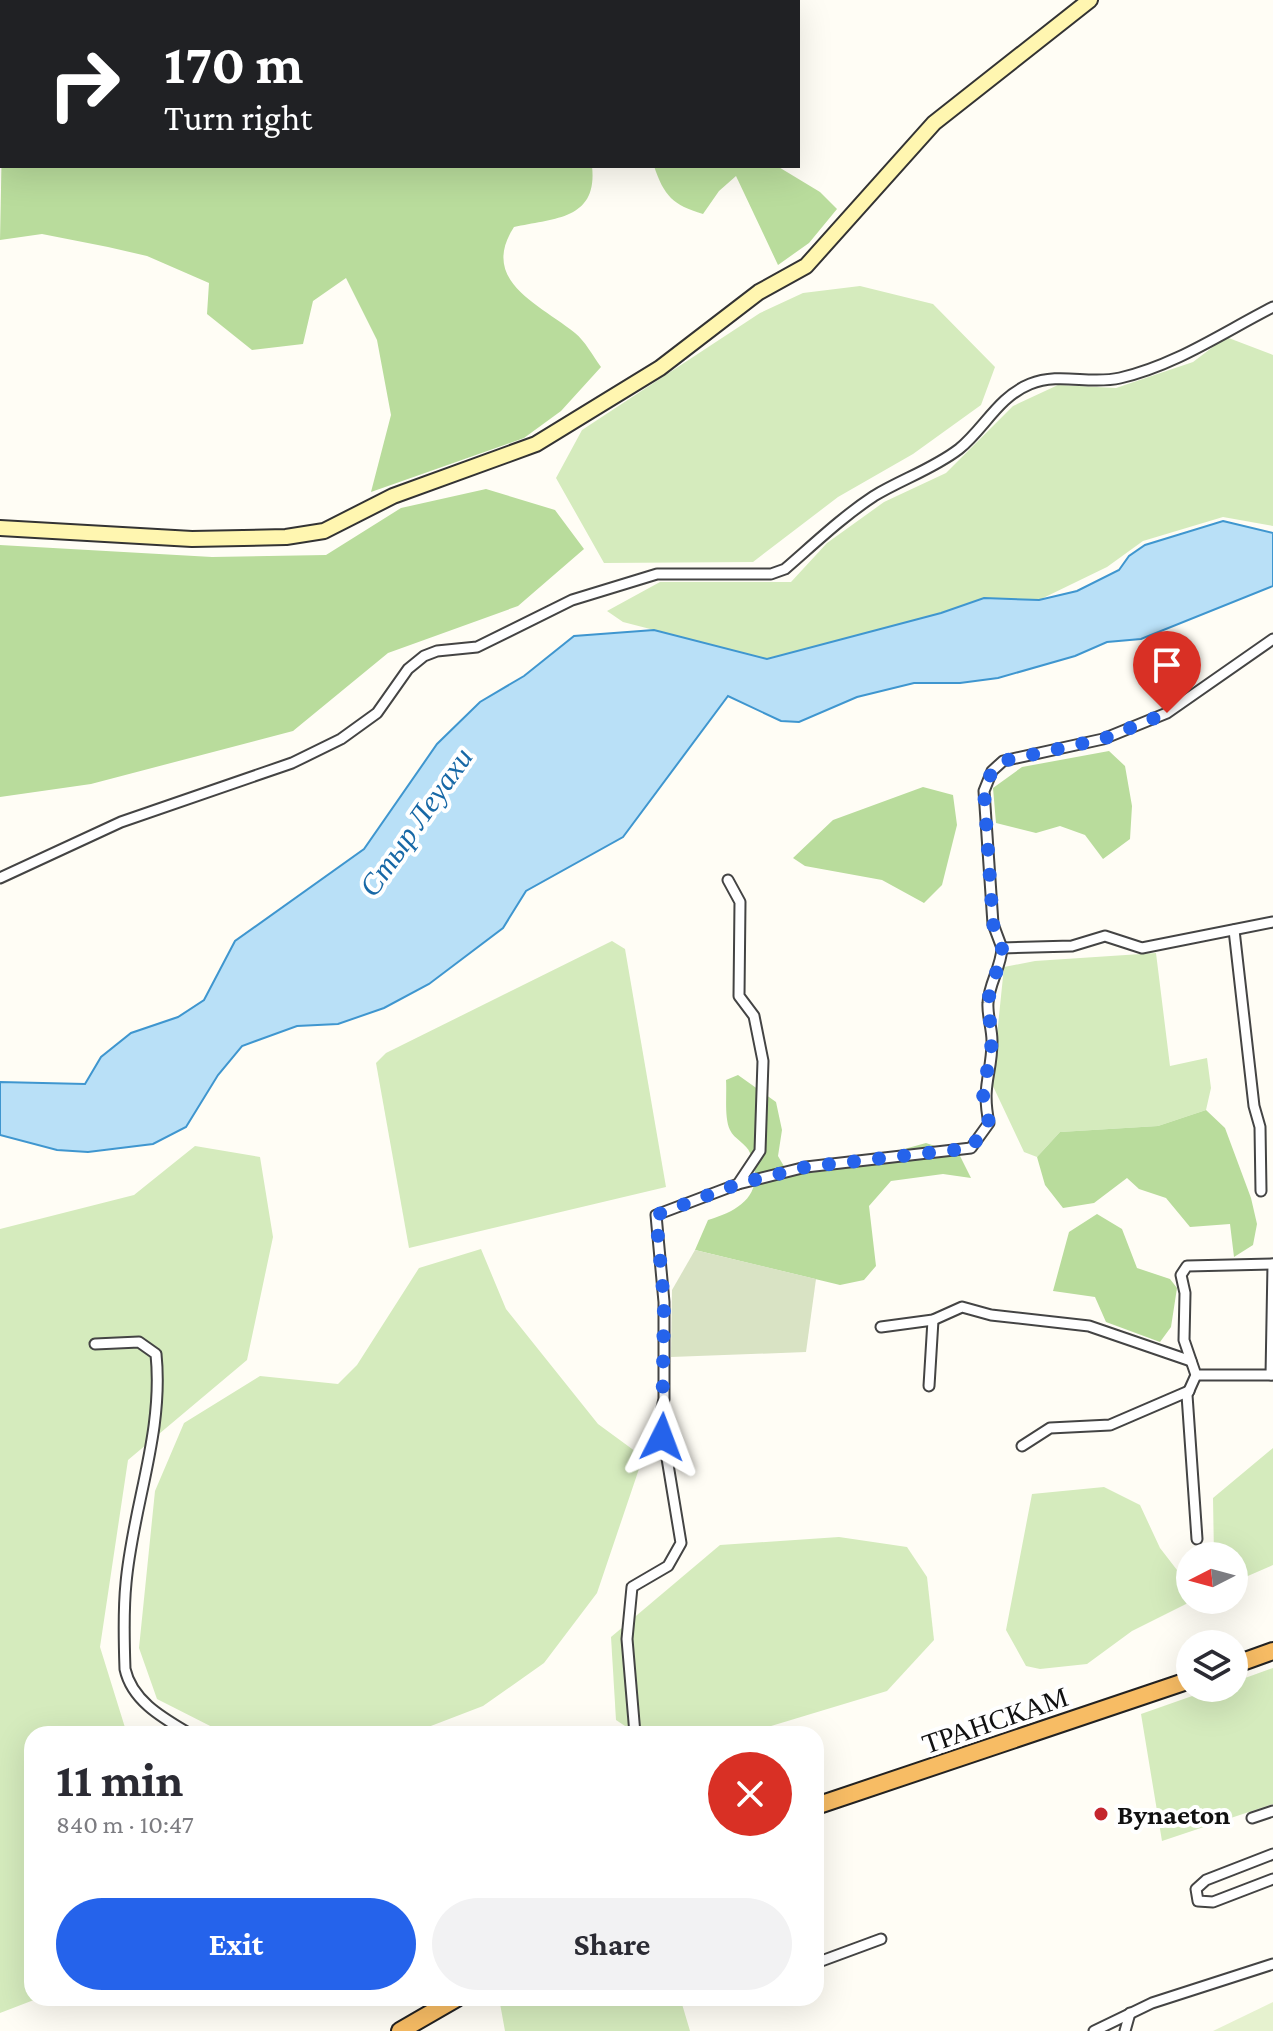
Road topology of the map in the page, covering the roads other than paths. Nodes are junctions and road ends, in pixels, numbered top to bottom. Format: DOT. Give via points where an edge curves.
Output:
graph roads {
  1 [pos="1090,0"];
  2 [pos="1273,307"];
  3 [pos="0,528"];
  4 [pos="1273,639"];
  5 [pos="0,878"];
  6 [pos="728,880"];
  7 [pos="1273,922"];
  8 [pos="1234,930"];
  9 [pos="1002,948"];
  10 [pos="738,1184"];
  11 [pos="1261,1191"];
  12 [pos="1273,1264"];
  13 [pos="933,1320"];
  14 [pos="881,1327"];
  15 [pos="95,1344"];
  16 [pos="1191,1361"];
  17 [pos="1196,1375"];
  18 [pos="1272,1375"];
  19 [pos="929,1386"];
  20 [pos="1189,1391"];
  21 [pos="1022,1446"];
  22 [pos="1197,1539"];
  23 [pos="1273,1651"];
  24 [pos="1248,1660"];
  25 [pos="1176,1685"];
  26 [pos="178,1726"];
  27 [pos="634,1726"];
  28 [pos="824,1803"];
  29 [pos="1273,1811"];
  30 [pos="1252,1818"];
  31 [pos="1273,1854"];
  32 [pos="1273,1879"];
  33 [pos="881,1939"];
  34 [pos="824,1960"];
  35 [pos="1273,1964"];
  36 [pos="443,2006"];
  37 [pos="1130,2013"];
  38 [pos="400,2031"];
  39 [pos="1094,2031"];
  40 [pos="1125,2031"];
  1 -- 3 [label="main road" via="934,123 806,266 759,292 660,368 536,444 369,506 324,531 286,537 192,539"];
  2 -- 5 [label="street" via="1186,356 1150,369 1116,379 1056,377 1013,393 963,446 874,497 785,569 771,574 657,574 572,600 477,647 437,651 408,669 377,713 341,739 292,763 106,828"];
  4 -- 9 [label="street" via="1167,713 1103,739 1003,761 992,771 984,791 993,924"];
  6 -- 10 [label="street" via="740,902 739,996 754,1016 763,1061 760,1151"];
  7 -- 8 [label="street"];
  8 -- 9 [label="street" via="1142,948 1105,936 1072,946"];
  8 -- 11 [label="street" via="1260,1127"];
  9 -- 10 [label="street" via="988,1003 992,1042 983,1095 989,1123 971,1148 806,1167"];
  10 -- 27 [label="street" via="656,1215 664,1302 660,1416 681,1543 668,1566 632,1587 627,1639"];
  12 -- 16 [label="street" via="1187,1266 1181,1275 1184,1340"];
  12 -- 18 [label="street"];
  13 -- 14 [label="street"];
  13 -- 16 [label="street" via="962,1307 1089,1326"];
  13 -- 19 [label="street"];
  15 -- 26 [label="street" via="139,1342 156,1354 153,1449 126,1582 125,1669 128,1683 146,1705"];
  16 -- 17 [label="street"];
  17 -- 18 [label="street"];
  17 -- 20 [label="street"];
  20 -- 21 [label="street" via="1110,1425 1050,1428"];
  20 -- 22 [label="street"];
  23 -- 24 [label="highway"];
  25 -- 28 [label="highway, ТРАНСКАМ"];
  29 -- 30 [label="street"];
  31 -- 32 [label="street" via="1206,1880 1196,1896 1198,1901 1213,1902"];
  33 -- 34 [label="street"];
  35 -- 37 [label="street"];
  36 -- 38 [label="highway"];
  37 -- 39 [label="street"];
  37 -- 40 [label="street"];
}
